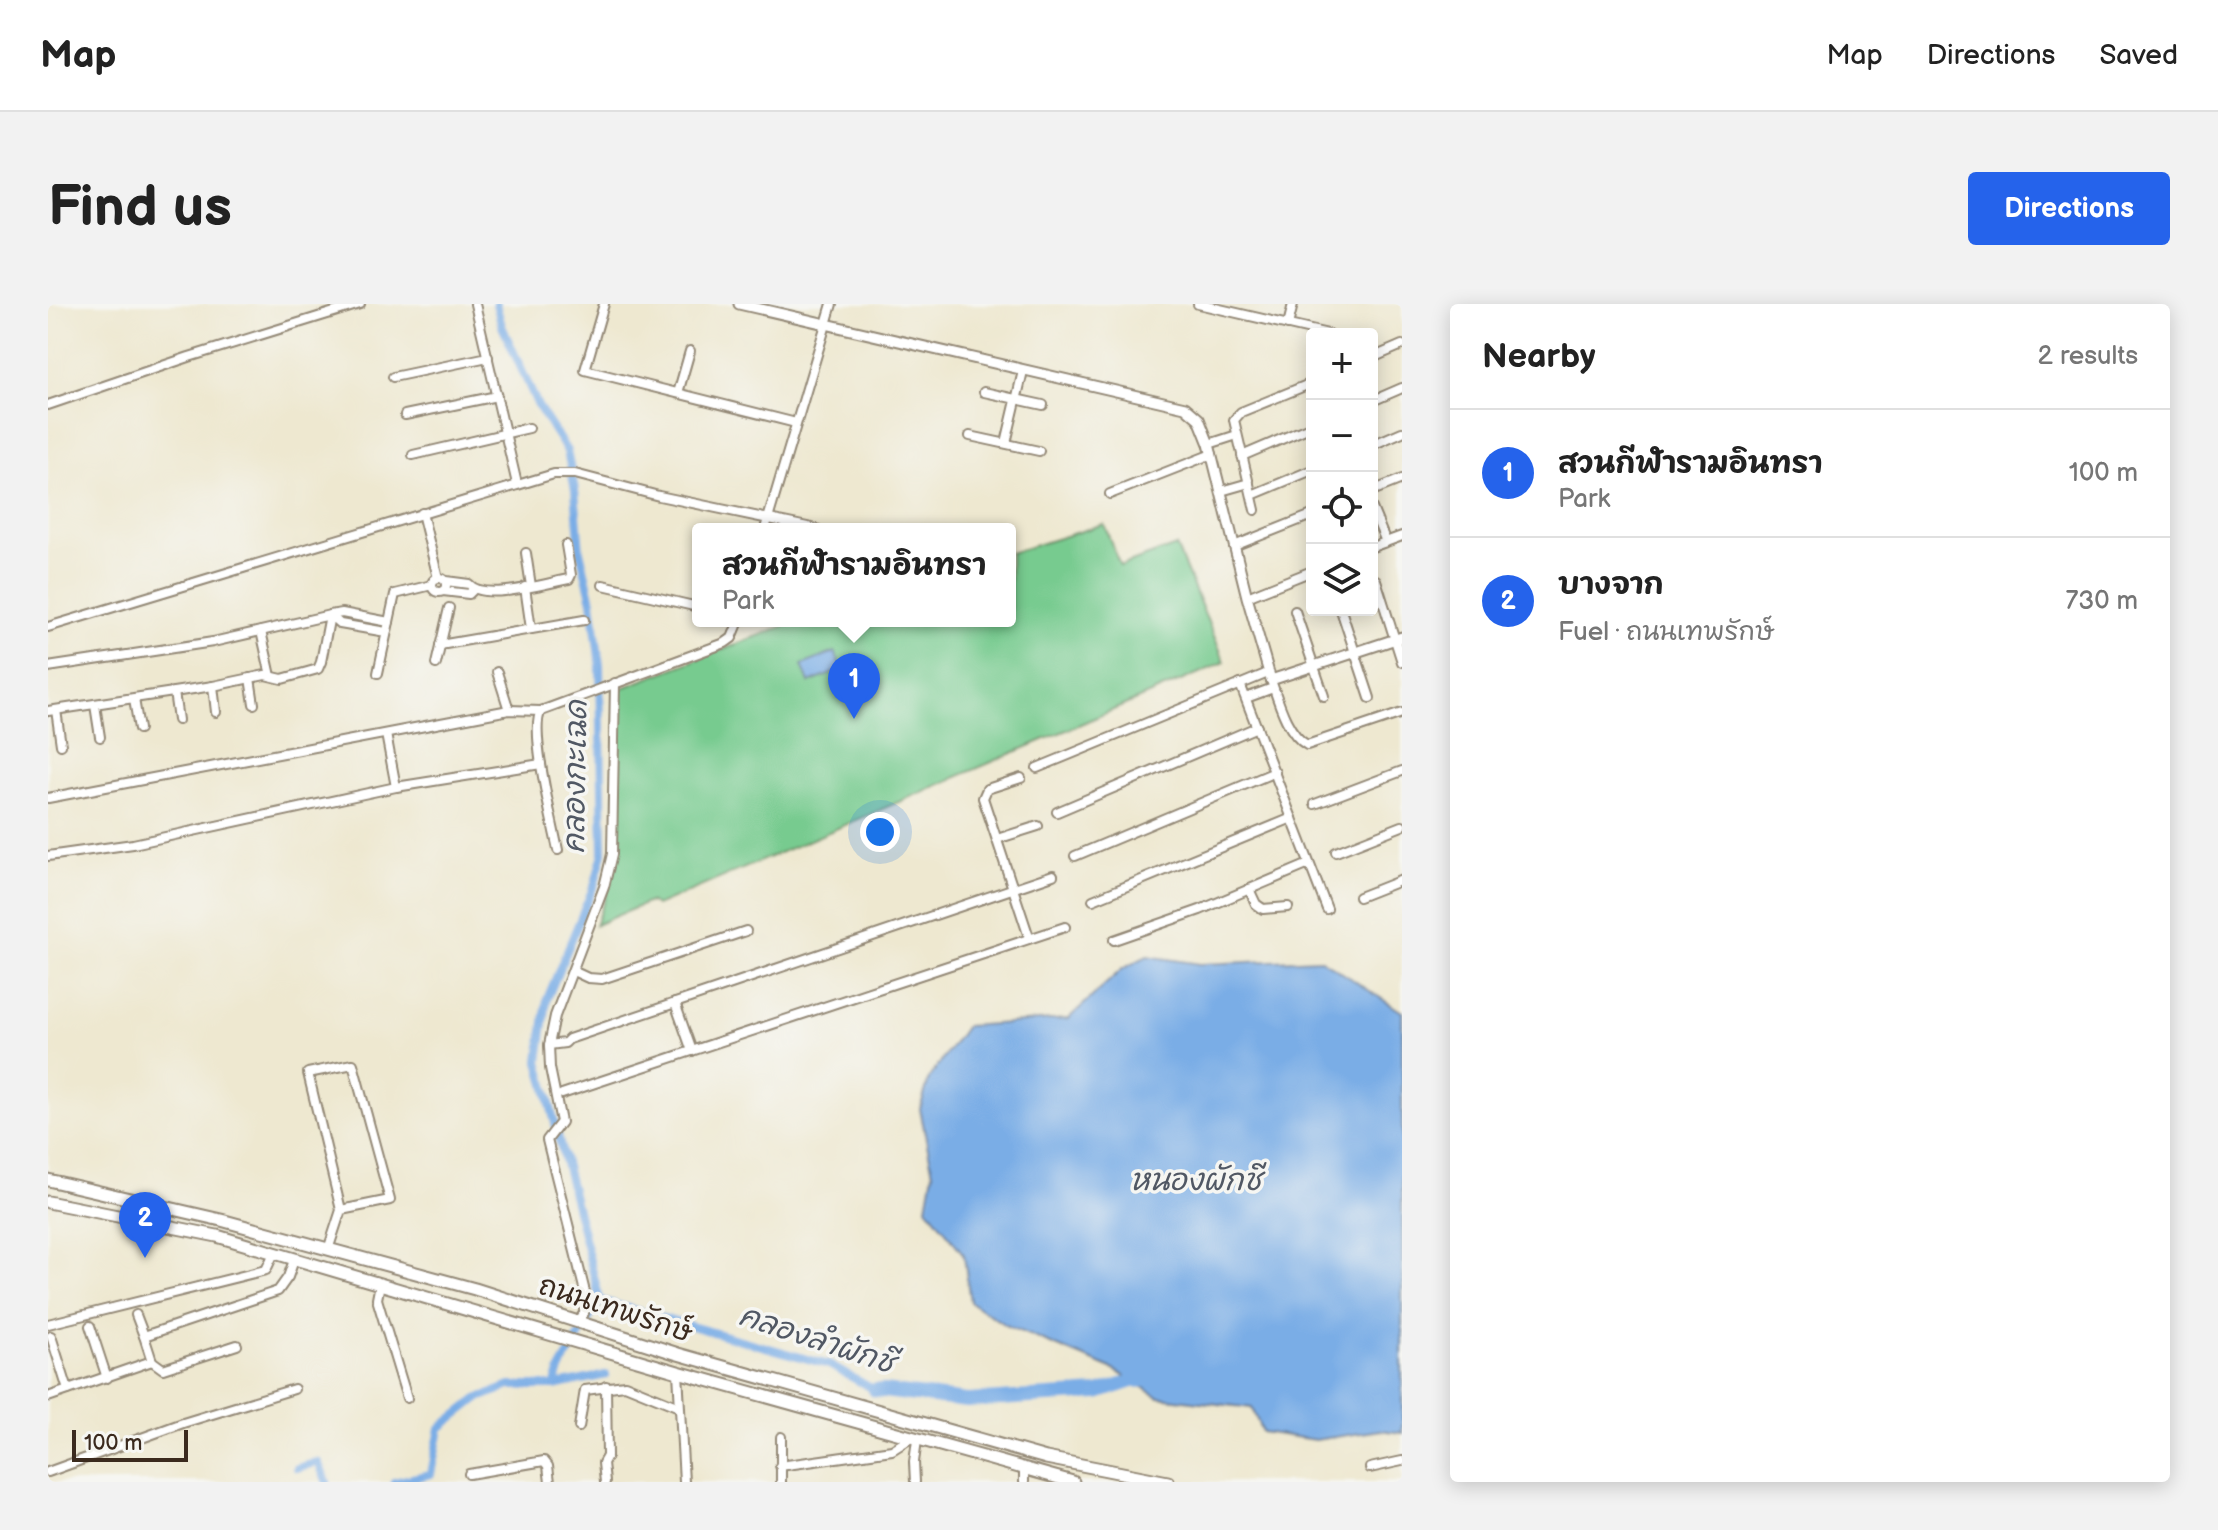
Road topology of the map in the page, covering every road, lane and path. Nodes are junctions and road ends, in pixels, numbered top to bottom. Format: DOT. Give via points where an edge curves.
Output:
graph roads {
  1 [pos="360,304"];
  2 [pos="475,304"];
  3 [pos="604,304"];
  4 [pos="739,304"];
  5 [pos="832,304"];
  6 [pos="1198,304"];
  7 [pos="1245,304"];
  8 [pos="1293,304"];
  9 [pos="1243,314"];
  10 [pos="826,325"];
  11 [pos="1288,325"];
  12 [pos="1306,329"];
  13 [pos="1402,345"];
  14 [pos="690,351"];
  15 [pos="1378,355"];
  16 [pos="488,357"];
  17 [pos="1023,371"];
  18 [pos="393,377"];
  19 [pos="1306,385"];
  20 [pos="1402,388"];
  21 [pos="984,392"];
  22 [pos="678,393"];
  23 [pos="497,396"];
  24 [pos="1016,400"];
  25 [pos="1374,400"];
  26 [pos="48,405"];
  27 [pos="1043,405"];
  28 [pos="405,415"];
  29 [pos="796,423"];
  30 [pos="529,428"];
  31 [pos="1306,429"];
  32 [pos="1402,432"];
  33 [pos="505,433"];
  34 [pos="1237,435"];
  35 [pos="970,436"];
  36 [pos="1378,442"];
  37 [pos="1006,443"];
  38 [pos="1210,449"];
  39 [pos="1039,451"];
  40 [pos="413,455"];
  41 [pos="1242,456"];
  42 [pos="1307,472"];
  43 [pos="1402,479"];
  44 [pos="1249,483"];
  45 [pos="517,484"];
  46 [pos="1378,489"];
  47 [pos="1221,491"];
  48 [pos="1110,494"];
  49 [pos="1252,495"];
  50 [pos="1255,510"];
  51 [pos="422,513"];
  52 [pos="1306,517"];
  53 [pos="768,519"];
  54 [pos="767,523"];
  55 [pos="788,523"];
  56 [pos="1378,523"];
  57 [pos="1402,536"];
  58 [pos="1386,542"];
  59 [pos="566,545"];
  60 [pos="1378,545"];
  61 [pos="1234,546"];
  62 [pos="526,553"];
  63 [pos="1306,573"];
  64 [pos="439,581"];
  65 [pos="603,585"];
  66 [pos="1378,585"];
  67 [pos="528,586"];
  68 [pos="474,589"];
  69 [pos="1247,597"];
  70 [pos="692,606"];
  71 [pos="449,608"];
  72 [pos="1295,611"];
  73 [pos="330,615"];
  74 [pos="1343,616"];
  75 [pos="584,620"];
  76 [pos="389,622"];
  77 [pos="48,627"];
  78 [pos="737,627"];
  79 [pos="531,629"];
  80 [pos="261,631"];
  81 [pos="386,632"];
  82 [pos="1398,638"];
  83 [pos="440,645"];
  84 [pos="1355,652"];
  85 [pos="1402,662"];
  86 [pos="436,664"];
  87 [pos="1313,666"];
  88 [pos="48,667"];
  89 [pos="497,672"];
  90 [pos="378,673"];
  91 [pos="271,676"];
  92 [pos="250,678"];
  93 [pos="1271,680"];
  94 [pos="615,683"];
  95 [pos="1240,684"];
  96 [pos="213,686"];
  97 [pos="174,692"];
  98 [pos="1324,696"];
  99 [pos="1246,698"];
  100 [pos="1370,698"];
  101 [pos="134,699"];
  102 [pos="254,704"];
  103 [pos="95,705"];
  104 [pos="509,710"];
  105 [pos="52,711"];
  106 [pos="541,711"];
  107 [pos="216,712"];
  108 [pos="1402,713"];
  109 [pos="178,720"];
  110 [pos="1257,727"];
  111 [pos="139,729"];
  112 [pos="386,734"];
  113 [pos="100,737"];
  114 [pos="61,745"];
  115 [pos="541,764"];
  116 [pos="1037,768"];
  117 [pos="1402,771"];
  118 [pos="1275,772"];
  119 [pos="1021,778"];
  120 [pos="396,787"];
  121 [pos="48,798"];
  122 [pos="1315,804"];
  123 [pos="1057,812"];
  124 [pos="1292,818"];
  125 [pos="1038,826"];
  126 [pos="1402,826"];
  127 [pos="997,839"];
  128 [pos="558,850"];
  129 [pos="1336,852"];
  130 [pos="48,856"];
  131 [pos="1075,856"];
  132 [pos="1309,864"];
  133 [pos="1053,875"];
  134 [pos="1402,880"];
  135 [pos="1013,888"];
  136 [pos="1249,889"];
  137 [pos="1359,897"];
  138 [pos="1093,900"];
  139 [pos="1288,907"];
  140 [pos="1327,909"];
  141 [pos="1065,927"];
  142 [pos="746,931"];
  143 [pos="1029,937"];
  144 [pos="1114,940"];
  145 [pos="573,971"];
  146 [pos="675,1003"];
  147 [pos="551,1034"];
  148 [pos="569,1039"];
  149 [pos="549,1045"];
  150 [pos="692,1051"];
  151 [pos="562,1094"];
  152 [pos="48,1180"];
  153 [pos="48,1202"];
  154 [pos="341,1210"];
  155 [pos="328,1250"];
  156 [pos="274,1253"];
  157 [pos="294,1260"];
  158 [pos="380,1284"];
  159 [pos="136,1315"];
  160 [pos="581,1322"];
  161 [pos="48,1324"];
  162 [pos="90,1326"];
  163 [pos="51,1336"];
  164 [pos="144,1336"];
  165 [pos="237,1345"];
  166 [pos="152,1361"];
  167 [pos="678,1372"];
  168 [pos="107,1378"];
  169 [pos="606,1386"];
  170 [pos="294,1389"];
  171 [pos="68,1390"];
  172 [pos="48,1397"];
  173 [pos="407,1398"];
  174 [pos="679,1407"];
  175 [pos="579,1427"];
  176 [pos="781,1437"];
  177 [pos="914,1439"];
  178 [pos="1402,1461"];
  179 [pos="780,1466"];
  180 [pos="1370,1468"];
  181 [pos="48,1472"];
  182 [pos="469,1474"];
  183 [pos="1024,1476"];
  184 [pos="1067,1481"];
  185 [pos="550,1482"];
  186 [pos="605,1482"];
  187 [pos="684,1482"];
  188 [pos="781,1482"];
  189 [pos="915,1482"];
  190 [pos="1168,1482"];
  1 -- 26 [label="street"];
  2 -- 16 [label="street"];
  3 -- 22 [label="street" via="585,370"];
  4 -- 10 [label="street"];
  5 -- 10 [label="street"];
  6 -- 9 [label="street"];
  7 -- 9 [label="street"];
  8 -- 11 [label="street"];
  9 -- 11 [label="street"];
  10 -- 17 [label="street"];
  10 -- 29 [label="street"];
  11 -- 12 [label="street"];
  13 -- 15 [label="street"];
  14 -- 22 [label="street"];
  16 -- 18 [label="street"];
  16 -- 23 [label="street"];
  17 -- 24 [label="street"];
  17 -- 38 [label="street" via="1185,407 1199,419"];
  19 -- 34 [label="street" via="1241,412 1234,423"];
  20 -- 25 [label="street"];
  21 -- 24 [label="street"];
  22 -- 29 [label="street"];
  23 -- 28 [label="street"];
  23 -- 33 [label="street"];
  24 -- 27 [label="street"];
  24 -- 37 [label="street"];
  29 -- 53 [label="street"];
  30 -- 33 [label="street"];
  31 -- 41 [label="street"];
  32 -- 36 [label="street"];
  33 -- 40 [label="street"];
  33 -- 45 [label="street"];
  34 -- 38 [label="street"];
  34 -- 41 [label="street"];
  35 -- 37 [label="street"];
  37 -- 39 [label="street"];
  38 -- 47 [label="street"];
  38 -- 48 [label="street"];
  41 -- 44 [label="street"];
  42 -- 49 [label="street"];
  43 -- 46 [label="street"];
  44 -- 47 [label="street"];
  44 -- 49 [label="street"];
  45 -- 51 [label="street"];
  45 -- 53 [label="street" via="575,474"];
  47 -- 61 [label="street"];
  49 -- 50 [label="street"];
  51 -- 64 [label="street"];
  51 -- 77 [label="street"];
  52 -- 61 [label="street"];
  53 -- 54 [label="street"];
  53 -- 55 [label="street"];
  56 -- 58 [label="street"];
  57 -- 58 [label="street"];
  58 -- 60 [label="street"];
  59 -- 67 [label="street" via="571,577"];
  61 -- 69 [label="street"];
  62 -- 67 [label="street"];
  63 -- 69 [label="street"];
  64 -- 68 [label="street"];
  64 -- 68 [label="street" via="437,592 469,594"];
  64 -- 76 [label="street" via="395,594"];
  65 -- 70 [label="street"];
  66 -- 82 [label="street"];
  67 -- 68 [label="street" via="488,593"];
  67 -- 79 [label="street"];
  69 -- 93 [label="street"];
  71 -- 83 [label="street"];
  72 -- 87 [label="street"];
  73 -- 76 [label="street"];
  73 -- 80 [label="street"];
  73 -- 81 [label="street" via="340,624"];
  73 -- 91 [label="street" via="318,669 282,679"];
  74 -- 84 [label="street"];
  75 -- 79 [label="street"];
  76 -- 81 [label="street"];
  78 -- 94 [label="street" via="725,643"];
  79 -- 83 [label="street"];
  80 -- 88 [label="street"];
  80 -- 91 [label="street"];
  81 -- 90 [label="street"];
  82 -- 84 [label="street"];
  82 -- 85 [label="street"];
  83 -- 86 [label="street"];
  84 -- 87 [label="street"];
  84 -- 100 [label="street"];
  87 -- 93 [label="street"];
  87 -- 98 [label="street"];
  89 -- 104 [label="street"];
  91 -- 92 [label="street"];
  92 -- 96 [label="street"];
  92 -- 102 [label="street"];
  93 -- 95 [label="street"];
  93 -- 99 [label="street"];
  93 -- 108 [label="street" via="1298,740 1307,745"];
  94 -- 106 [label="street"];
  94 -- 145 [label="street" via="612,854"];
  95 -- 99 [label="street"];
  95 -- 116 [label="street"];
  96 -- 97 [label="street"];
  96 -- 107 [label="street"];
  97 -- 101 [label="street"];
  97 -- 109 [label="street"];
  99 -- 110 [label="street"];
  101 -- 103 [label="street"];
  101 -- 111 [label="street"];
  103 -- 105 [label="street"];
  103 -- 113 [label="street"];
  104 -- 106 [label="street"];
  104 -- 112 [label="street"];
  105 -- 114 [label="street"];
  106 -- 115 [label="street" via="536,724"];
  110 -- 118 [label="street"];
  110 -- 123 [label="street"];
  112 -- 120 [label="street"];
  112 -- 121 [label="street"];
  115 -- 120 [label="street"];
  115 -- 128 [label="street"];
  117 -- 122 [label="street"];
  118 -- 124 [label="street"];
  118 -- 131 [label="street"];
  119 -- 127 [label="street" via="983,793"];
  120 -- 130 [label="street" via="133,844"];
  124 -- 132 [label="street"];
  124 -- 138 [label="street"];
  125 -- 127 [label="street"];
  126 -- 129 [label="street"];
  127 -- 135 [label="street"];
  132 -- 136 [label="street"];
  132 -- 140 [label="street"];
  133 -- 135 [label="street"];
  134 -- 137 [label="street"];
  135 -- 143 [label="street"];
  135 -- 146 [label="street"];
  136 -- 139 [label="street" via="1263,909"];
  136 -- 144 [label="street"];
  141 -- 143 [label="street"];
  142 -- 145 [label="street" via="602,979"];
  143 -- 150 [label="street"];
  145 -- 147 [label="street"];
  146 -- 148 [label="street"];
  146 -- 150 [label="street"];
  147 -- 148 [label="street"];
  147 -- 149 [label="street"];
  148 -- 149 [label="street"];
  149 -- 160 [label="street" via="561,1119 547,1140 585,1292"];
  150 -- 151 [label="street"];
  152 -- 155 [label="main road, ถนนเทพรักษ์"];
  153 -- 156 [label="main road, ถนนเทพรักษ์" via="217,1236"];
  154 -- 154 [label="street" via="308,1073 353,1064 390,1200"];
  154 -- 155 [label="street"];
  155 -- 160 [label="main road, ถนนเทพรักษ์"];
  156 -- 157 [label="main road, ถนนเทพรักษ์"];
  156 -- 161 [label="street" via="266,1270"];
  157 -- 158 [label="main road, ถนนเทพรักษ์"];
  157 -- 164 [label="street" via="278,1291"];
  158 -- 167 [label="main road, ถนนเทพรักษ์"];
  158 -- 173 [label="street" via="377,1299"];
  159 -- 164 [label="street"];
  160 -- 190 [label="main road, ถนนเทพรักษ์" via="1046,1458"];
  162 -- 168 [label="street"];
  163 -- 171 [label="street"];
  164 -- 166 [label="street"];
  165 -- 166 [label="street" via="163,1369"];
  166 -- 168 [label="street"];
  167 -- 174 [label="street"];
  167 -- 177 [label="main road, ถนนเทพรักษ์"];
  168 -- 171 [label="street"];
  169 -- 174 [label="street" via="629,1386"];
  169 -- 175 [label="street" via="585,1390"];
  169 -- 186 [label="street"];
  170 -- 181 [label="street"];
  171 -- 172 [label="street"];
  174 -- 187 [label="street"];
  176 -- 179 [label="street"];
  177 -- 179 [label="street" via="892,1450"];
  177 -- 183 [label="main road, ถนนเทพรักษ์"];
  177 -- 189 [label="street"];
  178 -- 180 [label="street"];
  179 -- 188 [label="street"];
  182 -- 185 [label="street" via="544,1461"];
  183 -- 184 [label="main road, ถนนเทพรักษ์"];
}
